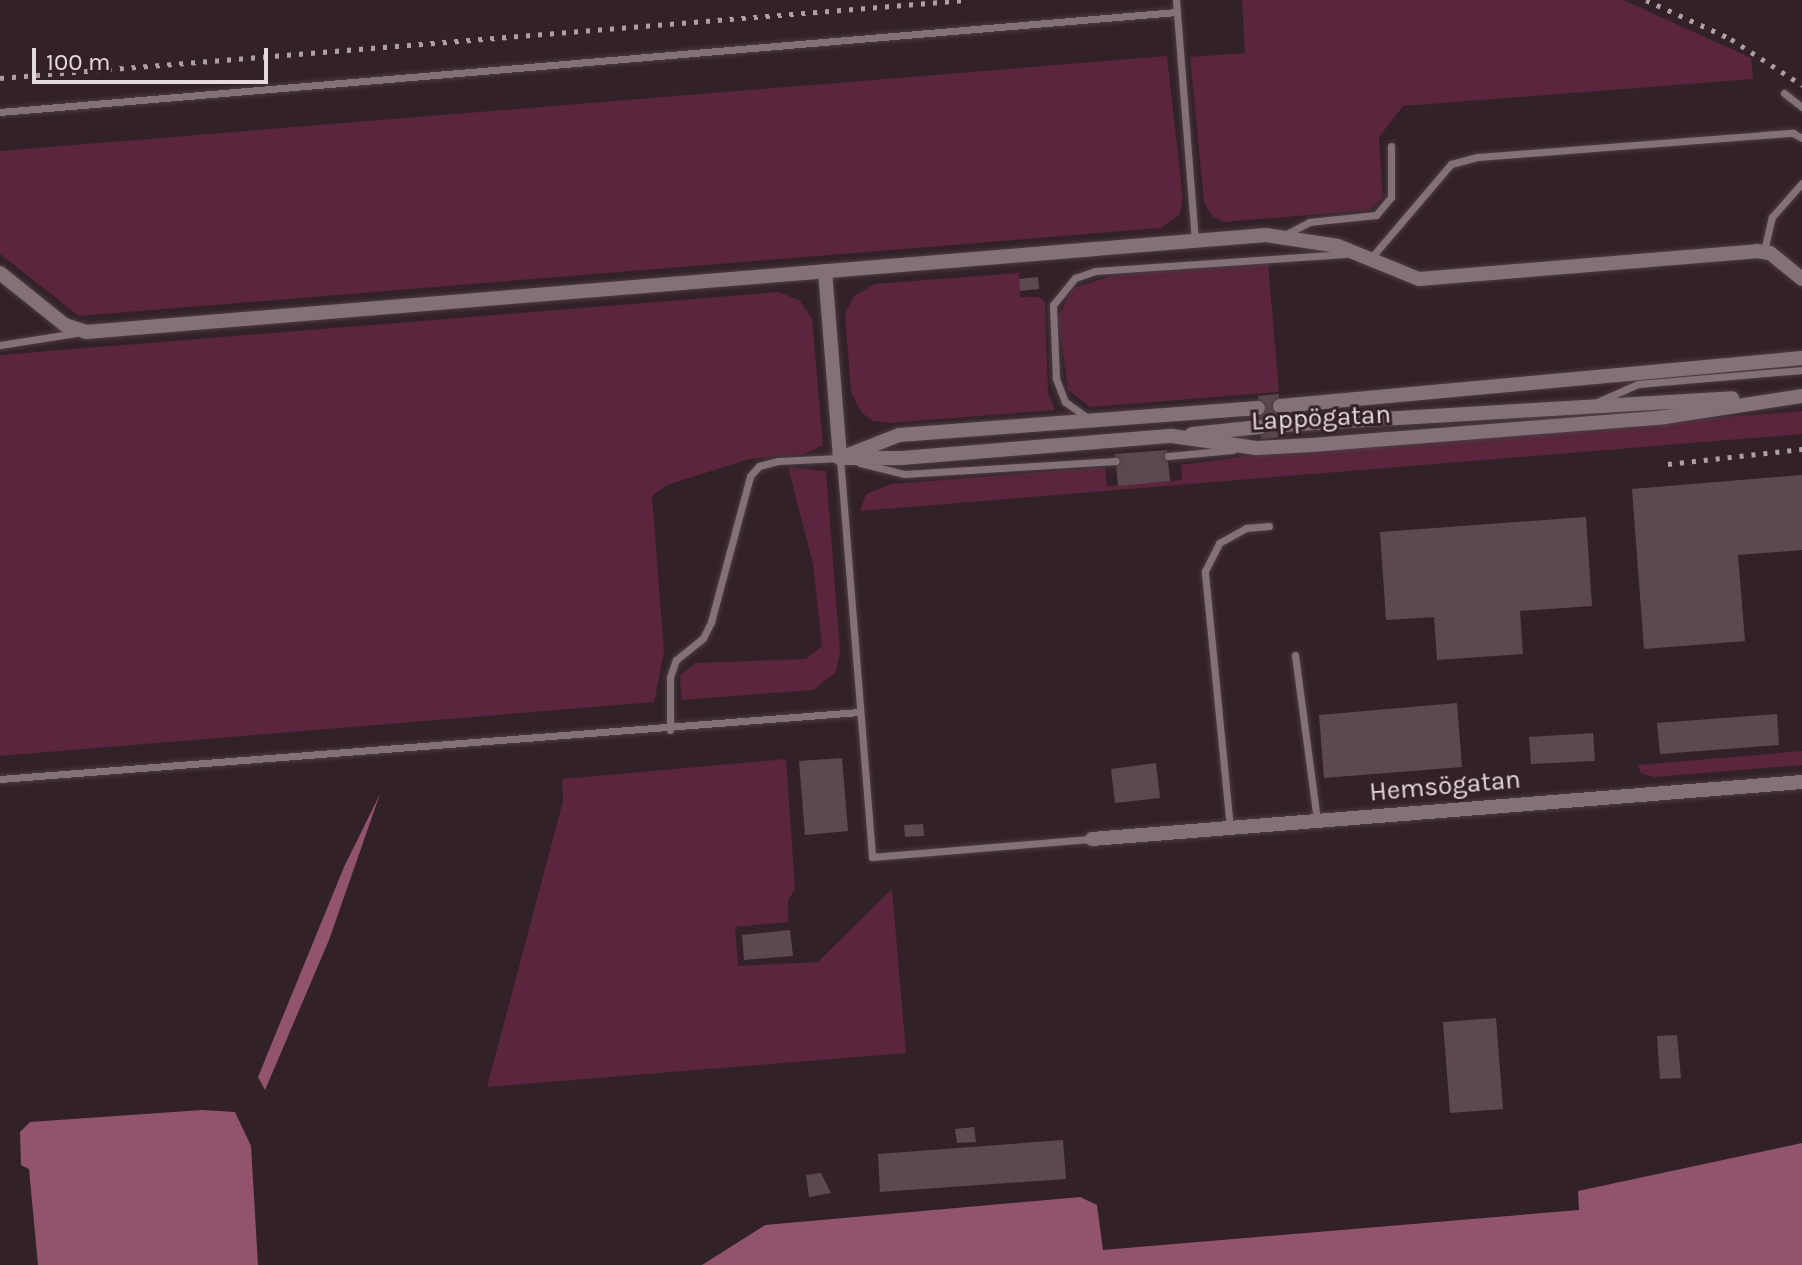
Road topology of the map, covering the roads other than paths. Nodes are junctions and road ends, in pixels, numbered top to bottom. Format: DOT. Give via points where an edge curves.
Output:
graph roads {
  1 [pos="1176,0"];
  2 [pos="1177,12"];
  3 [pos="1784,93"];
  4 [pos="1802,107"];
  5 [pos="0,112"];
  6 [pos="1802,138"];
  7 [pos="1391,146"];
  8 [pos="1802,183"];
  9 [pos="1284,235"];
  10 [pos="1195,242"];
  11 [pos="1764,251"];
  12 [pos="1363,256"];
  13 [pos="825,271"];
  14 [pos="0,273"];
  15 [pos="1802,279"];
  16 [pos="86,332"];
  17 [pos="0,345"];
  18 [pos="1802,358"];
  19 [pos="1802,370"];
  20 [pos="1802,396"];
  21 [pos="1784,397"];
  22 [pos="1280,406"];
  23 [pos="1585,406"];
  24 [pos="1258,408"];
  25 [pos="1090,419"];
  26 [pos="1281,425"];
  27 [pos="1260,427"];
  28 [pos="1172,436"];
  29 [pos="1256,448"];
  30 [pos="1168,456"];
  31 [pos="840,458"];
  32 [pos="1116,461"];
  33 [pos="1269,526"];
  34 [pos="1295,655"];
  35 [pos="859,712"];
  36 [pos="670,730"];
  37 [pos="0,779"];
  38 [pos="1802,782"];
  39 [pos="1317,820"];
  40 [pos="1230,828"];
  41 [pos="1092,839"];
  1 -- 2 [label="lane"];
  2 -- 5 [label="lane"];
  2 -- 10 [label="lane"];
  3 -- 4 [label="lane"];
  6 -- 12 [label="lane" via="1793,133 1762,135 1478,157 1451,164"];
  7 -- 9 [label="lane" via="1391,197 1376,215 1309,222"];
  8 -- 11 [label="lane" via="1772,217"];
  9 -- 10 [label="street"];
  9 -- 12 [label="street"];
  10 -- 13 [label="street"];
  11 -- 12 [label="street" via="1419,279"];
  11 -- 15 [label="street"];
  12 -- 25 [label="lane" via="1095,271 1075,278 1053,305 1056,378 1065,402"];
  13 -- 16 [label="street"];
  13 -- 31 [label="street"];
  14 -- 16 [label="street" via="65,325"];
  16 -- 17 [label="lane"];
  18 -- 22 [label="street, Lappögatan"];
  19 -- 23 [label="lane" via="1638,384"];
  20 -- 21 [label="street, Lappögatan"];
  21 -- 23 [label="street"];
  21 -- 29 [label="street, Lappögatan" via="1665,417"];
  23 -- 26 [label="street"];
  24 -- 25 [label="street, Lappögatan"];
  25 -- 31 [label="street, Lappögatan" via="899,435"];
  27 -- 28 [label="street"];
  28 -- 29 [label="street, Lappögatan"];
  28 -- 31 [label="street, Lappögatan" via="902,458"];
  29 -- 30 [label="lane"];
  31 -- 32 [label="lane" via="904,474"];
  31 -- 35 [label="lane"];
  31 -- 36 [label="lane" via="778,461 759,466 750,476 711,622 703,638 676,660 670,677"];
  33 -- 40 [label="lane" via="1226,538 1205,571"];
  34 -- 39 [label="lane"];
  35 -- 36 [label="lane"];
  35 -- 41 [label="lane" via="872,857"];
  36 -- 37 [label="lane"];
  38 -- 39 [label="street, Hemsögatan"];
  39 -- 40 [label="street, Hemsögatan"];
  40 -- 41 [label="street, Hemsögatan"];
}
